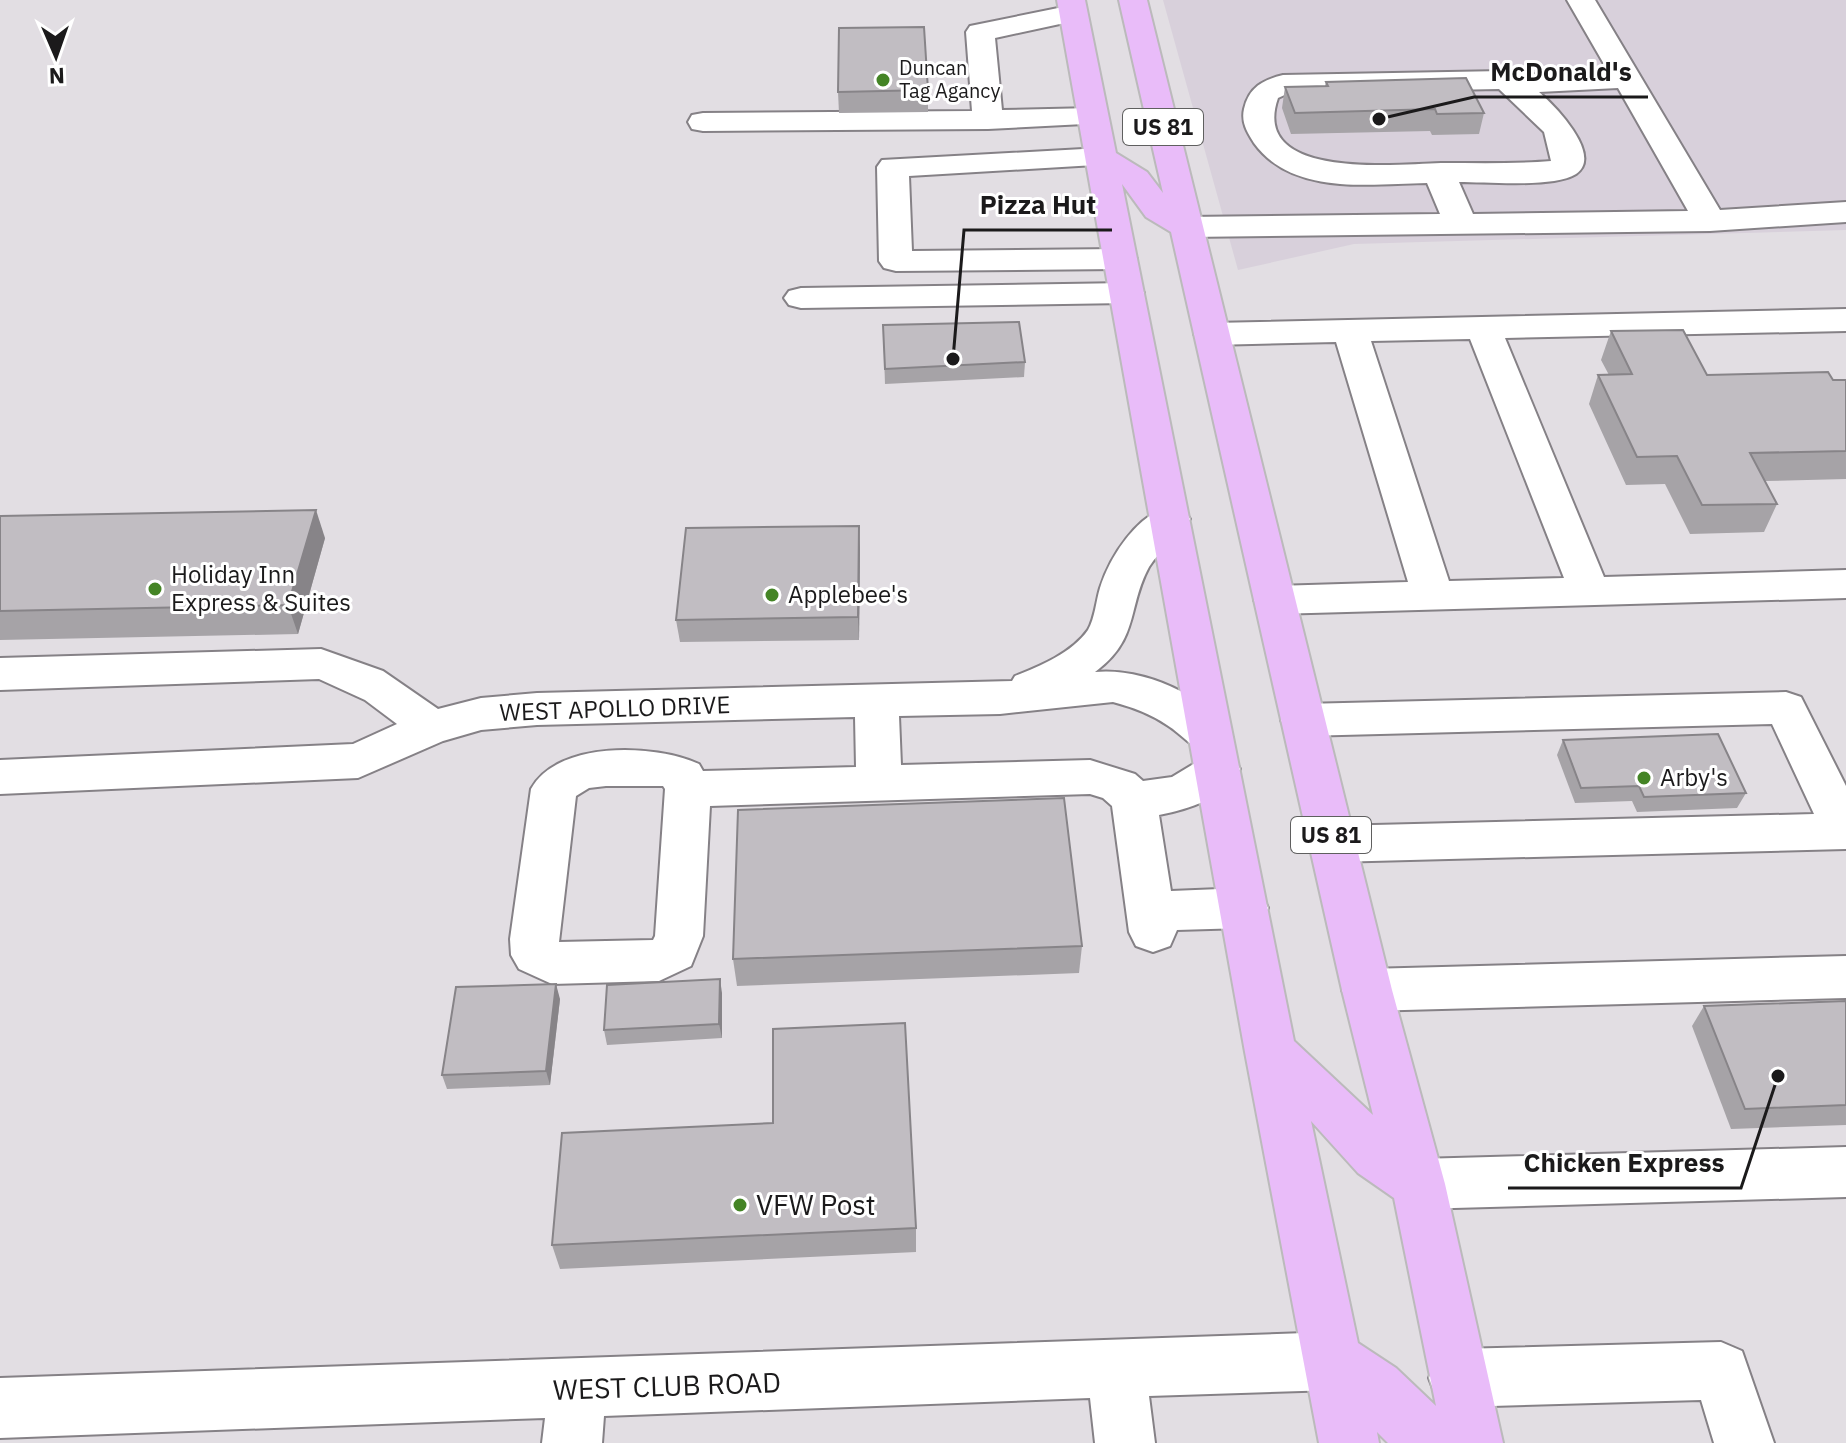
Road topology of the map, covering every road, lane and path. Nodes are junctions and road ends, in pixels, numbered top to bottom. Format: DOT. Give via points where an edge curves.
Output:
graph roads {
  1 [pos="1133,0"];
  2 [pos="1581,0"];
  3 [pos="1072,7"];
  4 [pos="1628,79"];
  5 [pos="1513,84"];
  6 [pos="1093,117"];
  7 [pos="988,120"];
  8 [pos="703,122"];
  9 [pos="1101,157"];
  10 [pos="1439,173"];
  11 [pos="1846,212"];
  12 [pos="1710,221"];
  13 [pos="1461,224"];
  14 [pos="1187,227"];
  15 [pos="1123,276"];
  16 [pos="801,298"];
  17 [pos="1846,320"];
  18 [pos="1483,328"];
  19 [pos="1350,331"];
  20 [pos="1212,334"];
  21 [pos="1170,519"];
  22 [pos="1846,584"];
  23 [pos="1590,591"];
  24 [pos="1433,596"];
  25 [pos="1275,600"];
  26 [pos="0,674"];
  27 [pos="1000,698"];
  28 [pos="876,701"];
  29 [pos="1303,720"];
  30 [pos="430,728"];
  31 [pos="1214,754"];
  32 [pos="0,777"];
  33 [pos="879,783"];
  34 [pos="688,789"];
  35 [pos="1134,799"];
  36 [pos="1333,844"];
  37 [pos="1244,908"];
  38 [pos="1846,977"];
  39 [pos="1367,990"];
  40 [pos="1271,1052"];
  41 [pos="1846,1172"];
  42 [pos="1418,1184"];
  43 [pos="1334,1361"];
  44 [pos="1116,1368"];
  45 [pos="1458,1378"];
  46 [pos="575,1416"];
  47 [pos="17,1419"];
  48 [pos="1125,1443"];
  49 [pos="1349,1443"];
  50 [pos="1431,1443"];
  51 [pos="1473,1443"];
  52 [pos="1744,1443"];
  1 -- 14 [label="main road, US 81"];
  2 -- 4 [label="street"];
  3 -- 6 [label="main road, US 81"];
  3 -- 7 [label="street" via="980,32"];
  4 -- 5 [label="street"];
  4 -- 12 [label="street"];
  5 -- 10 [label="street" via="1563,135 1567,166 1555,171"];
  5 -- 10 [label="street" via="1283,84 1265,93 1258,120 1263,133 1304,165 1336,174"];
  6 -- 7 [label="street"];
  6 -- 9 [label="main road, US 81"];
  7 -- 8 [label="street"];
  9 -- 14 [label="main road" via="1136,179 1158,210"];
  9 -- 15 [label="main road, US 81"];
  9 -- 15 [label="street" via="893,167 896,261"];
  10 -- 13 [label="street"];
  11 -- 12 [label="street"];
  12 -- 13 [label="street"];
  13 -- 14 [label="street"];
  14 -- 20 [label="main road, US 81"];
  15 -- 16 [label="street"];
  15 -- 21 [label="main road, US 81"];
  17 -- 18 [label="street"];
  18 -- 19 [label="street"];
  18 -- 23 [label="street"];
  19 -- 20 [label="street"];
  19 -- 24 [label="street"];
  20 -- 25 [label="main road, US 81"];
  21 -- 27 [label="street, WEST APOLLO DRIVE" via="1140,549 1116,596 1109,630 1088,656 1046,681"];
  21 -- 31 [label="main road, US 81"];
  22 -- 23 [label="street"];
  23 -- 24 [label="street"];
  24 -- 25 [label="street"];
  25 -- 29 [label="main road, US 81"];
  26 -- 30 [label="street" via="321,664 363,677"];
  27 -- 28 [label="street, WEST APOLLO DRIVE"];
  27 -- 31 [label="street, WEST APOLLO DRIVE" via="1113,686 1144,694 1184,714"];
  28 -- 30 [label="street, WEST APOLLO DRIVE" via="537,709 481,714"];
  28 -- 33 [label="street"];
  29 -- 36 [label="main road, US 81"];
  29 -- 36 [label="street" via="1786,708 1845,831"];
  30 -- 32 [label="street, WEST APOLLO DRIVE" via="358,761"];
  31 -- 35 [label="street" via="1195,789"];
  31 -- 37 [label="main road, US 81"];
  33 -- 34 [label="street"];
  33 -- 35 [label="street" via="1090,777 1107,780"];
  34 -- 34 [label="street" via="683,776 668,769 578,771 562,780 554,789 536,955 552,963 659,960 674,952"];
  35 -- 37 [label="street" via="1152,922"];
  36 -- 39 [label="main road, US 81"];
  37 -- 40 [label="main road, US 81"];
  38 -- 39 [label="street"];
  39 -- 42 [label="main road, US 81"];
  40 -- 42 [label="main road" via="1377,1156"];
  40 -- 43 [label="main road, US 81"];
  41 -- 42 [label="street"];
  42 -- 45 [label="main road, US 81"];
  43 -- 44 [label="street, WEST CLUB ROAD"];
  43 -- 49 [label="main road, US 81"];
  43 -- 50 [label="main road" via="1375,1389"];
  44 -- 46 [label="street, WEST CLUB ROAD"];
  44 -- 48 [label="street"];
  45 -- 51 [label="main road, US 81"];
  45 -- 52 [label="street" via="1721,1371"];
  46 -- 47 [label="street, WEST CLUB ROAD"];
}
